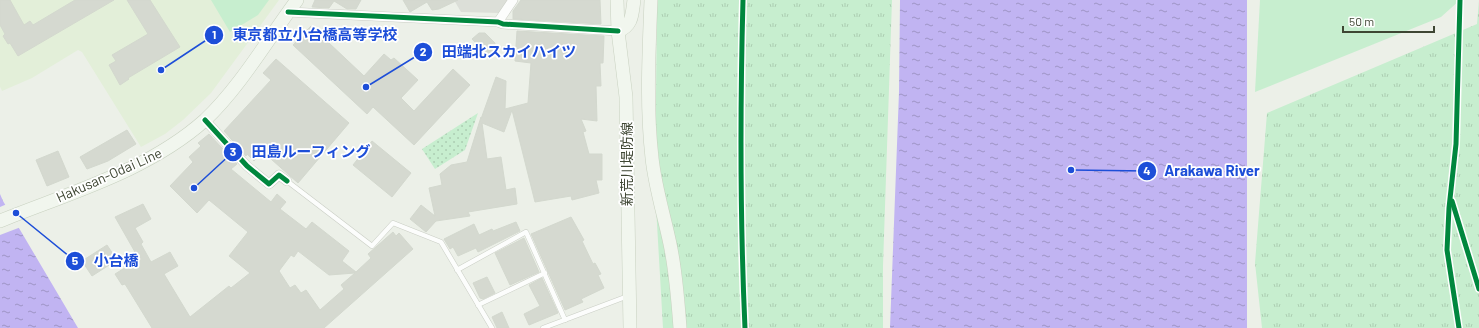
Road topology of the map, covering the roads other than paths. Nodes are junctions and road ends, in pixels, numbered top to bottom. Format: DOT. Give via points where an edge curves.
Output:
graph roads {
  1 [pos="297,0"];
  2 [pos="617,0"];
  3 [pos="634,0"];
  4 [pos="651,0"];
  5 [pos="511,1"];
  6 [pos="288,12"];
  7 [pos="498,22"];
  8 [pos="618,31"];
  9 [pos="205,120"];
  10 [pos="287,181"];
  11 [pos="0,221"];
  12 [pos="457,270"];
  13 [pos="545,273"];
  14 [pos="628,296"];
  15 [pos="478,305"];
  16 [pos="565,320"];
  17 [pos="492,328"];
  18 [pos="543,328"];
  19 [pos="630,328"];
  20 [pos="680,328"];
  1 -- 6 [label="main road, Hakusan-Odai Line"];
  2 -- 8 [label="main road, 新荒川堤防線"];
  3 -- 8 [label="main road" via="631,21 624,29"];
  4 -- 20 [label="main road" via="648,104 650,139 656,183 674,268"];
  5 -- 7 [label="street"];
  6 -- 7 [label="street"];
  6 -- 9 [label="main road, Hakusan-Odai Line" via="231,90"];
  7 -- 8 [label="street"];
  8 -- 14 [label="main road, 新荒川堤防線" via="626,97"];
  9 -- 10 [label="street" via="247,166 269,184 279,175"];
  9 -- 11 [label="main road, Hakusan-Odai Line" via="161,152 96,183"];
  10 -- 12 [label="lane" via="372,246 393,223 441,242"];
  12 -- 13 [label="lane" via="526,232"];
  12 -- 15 [label="lane"];
  13 -- 15 [label="lane"];
  13 -- 16 [label="lane"];
  14 -- 16 [label="lane"];
  14 -- 19 [label="main road, 新荒川堤防線"];
  15 -- 17 [label="lane"];
  16 -- 18 [label="lane"];
}
